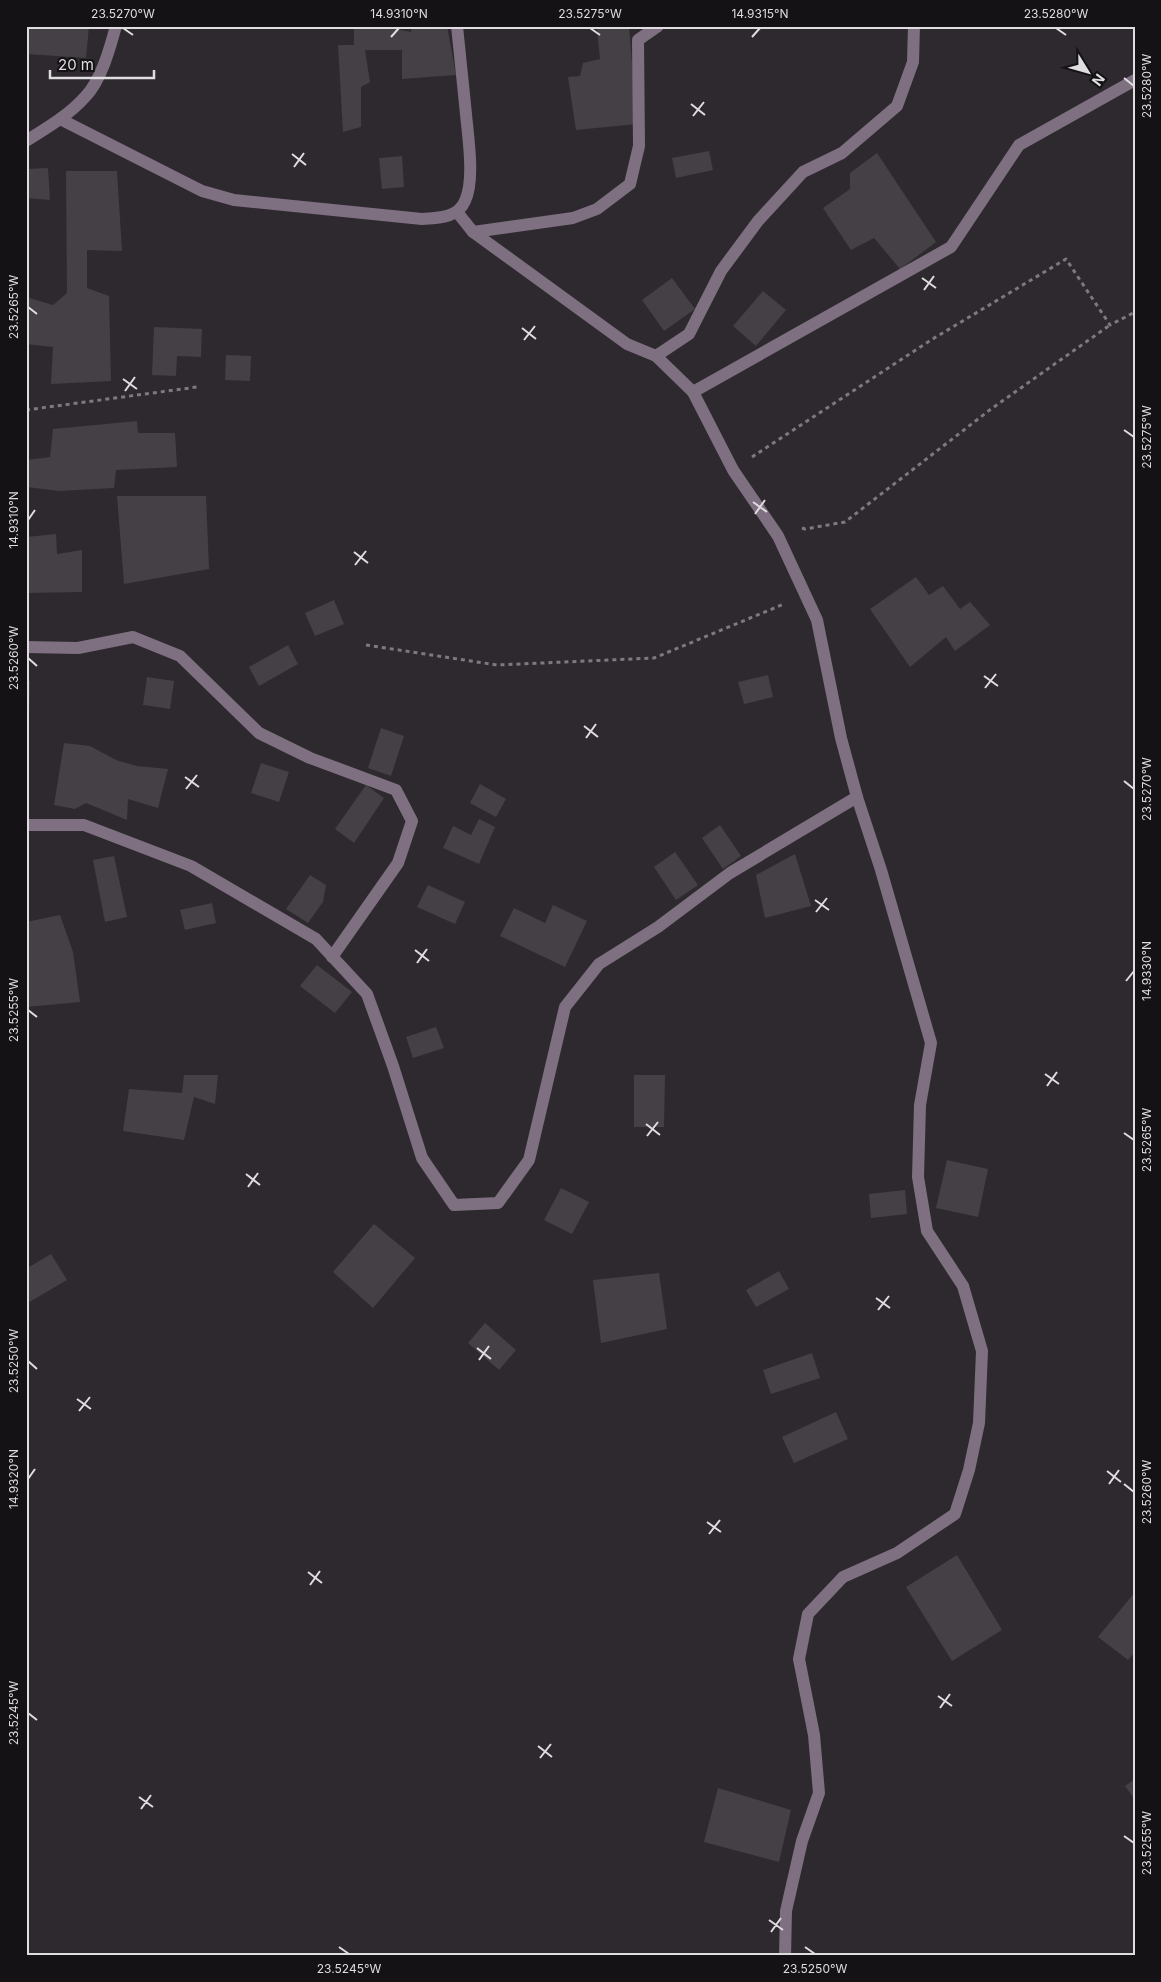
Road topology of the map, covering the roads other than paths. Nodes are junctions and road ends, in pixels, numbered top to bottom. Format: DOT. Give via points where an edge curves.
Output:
graph roads {
  1 [pos="116,26"];
  2 [pos="458,26"];
  3 [pos="658,26"];
  4 [pos="914,26"];
  5 [pos="1135,80"];
  6 [pos="60,119"];
  7 [pos="26,141"];
  8 [pos="456,212"];
  9 [pos="474,232"];
  10 [pos="656,356"];
  11 [pos="693,392"];
  12 [pos="26,647"];
  13 [pos="857,797"];
  14 [pos="26,825"];
  15 [pos="332,957"];
  16 [pos="786,1956"];
  1 -- 6 [label="street" via="108,58 87,96"];
  2 -- 8 [label="street" via="470,162 466,202"];
  3 -- 9 [label="street" via="638,40 638,146 630,184 597,209 573,218"];
  4 -- 10 [label="street" via="913,62 898,106 842,153 802,172 758,221 720,271 689,334"];
  5 -- 11 [label="street" via="1019,145 951,247"];
  6 -- 7 [label="street"];
  6 -- 8 [label="street" via="202,191 234,200 422,219 442,218"];
  8 -- 9 [label="street"];
  9 -- 10 [label="street" via="627,344"];
  10 -- 11 [label="street"];
  11 -- 13 [label="street" via="733,470 778,536 817,620 841,738"];
  12 -- 15 [label="street" via="78,648 133,637 180,656 259,733 310,758 396,790 412,821 398,863"];
  13 -- 15 [label="street" via="730,873 658,927 599,964 565,1007 529,1160 498,1203 454,1206 422,1158 367,994"];
  13 -- 16 [label="street" via="931,1044 920,1105 918,1177 928,1231 962,1286 982,1351 979,1423 956,1514 898,1553 843,1577 808,1614 800,1659 814,1735 819,1793 802,1841 786,1911"];
  14 -- 15 [label="street" via="84,826 191,866 316,939"];
}
